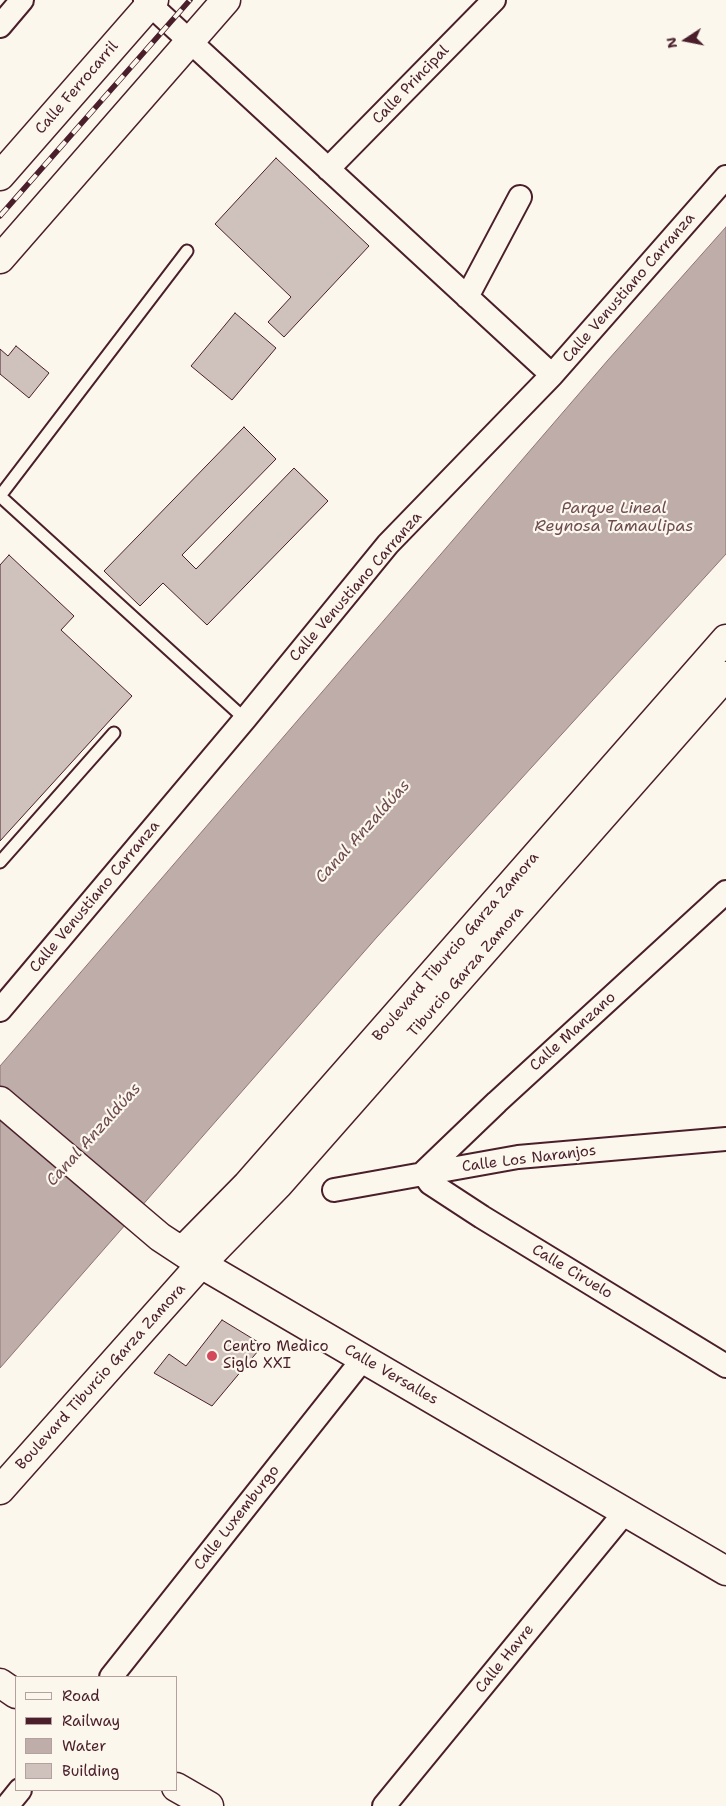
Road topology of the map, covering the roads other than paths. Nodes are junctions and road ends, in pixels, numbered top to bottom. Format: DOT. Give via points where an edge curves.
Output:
graph roads {
  1 [pos="22,0"];
  2 [pos="226,0"];
  3 [pos="494,0"];
  4 [pos="150,2"];
  5 [pos="0,26"];
  6 [pos="189,41"];
  7 [pos="328,169"];
  8 [pos="0,176"];
  9 [pos="726,178"];
  10 [pos="520,197"];
  11 [pos="187,251"];
  12 [pos="0,259"];
  13 [pos="467,297"];
  14 [pos="552,375"];
  15 [pos="726,639"];
  16 [pos="726,676"];
  17 [pos="245,719"];
  18 [pos="114,733"];
  19 [pos="0,862"];
  20 [pos="726,892"];
  21 [pos="0,1010"];
  22 [pos="0,1101"];
  23 [pos="726,1138"];
  24 [pos="423,1173"];
  25 [pos="334,1190"];
  26 [pos="181,1251"];
  27 [pos="363,1359"];
  28 [pos="726,1366"];
  29 [pos="0,1490"];
  30 [pos="626,1511"];
  31 [pos="726,1571"];
  32 [pos="112,1676"];
  33 [pos="0,1683"];
  34 [pos="15,1693"];
  35 [pos="178,1788"];
  36 [pos="19,1791"];
  37 [pos="7,1806"];
  38 [pos="209,1806"];
  39 [pos="384,1806"];
  1 -- 5 [label="street"];
  2 -- 6 [label="main road"];
  3 -- 7 [label="street, Calle Principal"];
  4 -- 6 [label="street"];
  4 -- 8 [label="main road, Calle Ferrocarril"];
  6 -- 7 [label="street"];
  6 -- 12 [label="main road"];
  7 -- 13 [label="street"];
  9 -- 14 [label="street, Calle Venustiano Carranza"];
  10 -- 13 [label="street"];
  11 -- 17 [label="lane" via="0,496"];
  13 -- 14 [label="street"];
  14 -- 17 [label="street, Calle Venustiano Carranza" via="388,544"];
  15 -- 26 [label="main road, Boulevard Tiburcio Garza Zamora" via="247,1185"];
  16 -- 26 [label="main road, Tiburcio Garza Zamora" via="278,1185"];
  17 -- 21 [label="street, Calle Venustiano Carranza"];
  18 -- 19 [label="lane"];
  20 -- 24 [label="street, Calle Manzano"];
  22 -- 26 [label="main road, Calle Versalles"];
  23 -- 24 [label="street, Calle Los Naranjos" via="518,1157"];
  24 -- 25 [label="street, Calle Los Naranjos"];
  24 -- 28 [label="street, Calle Ciruelo" via="430,1183 482,1217"];
  26 -- 27 [label="main road, Calle Versalles"];
  26 -- 29 [label="main road, Boulevard Tiburcio Garza Zamora"];
  27 -- 30 [label="main road, Calle Versalles"];
  27 -- 32 [label="street, Calle Luxemburgo"];
  30 -- 31 [label="main road, Calle Versalles"];
  30 -- 39 [label="street, Calle Havre"];
  33 -- 34 [label="main road"];
  35 -- 38 [label="main road"];
  36 -- 37 [label="street"];
}
